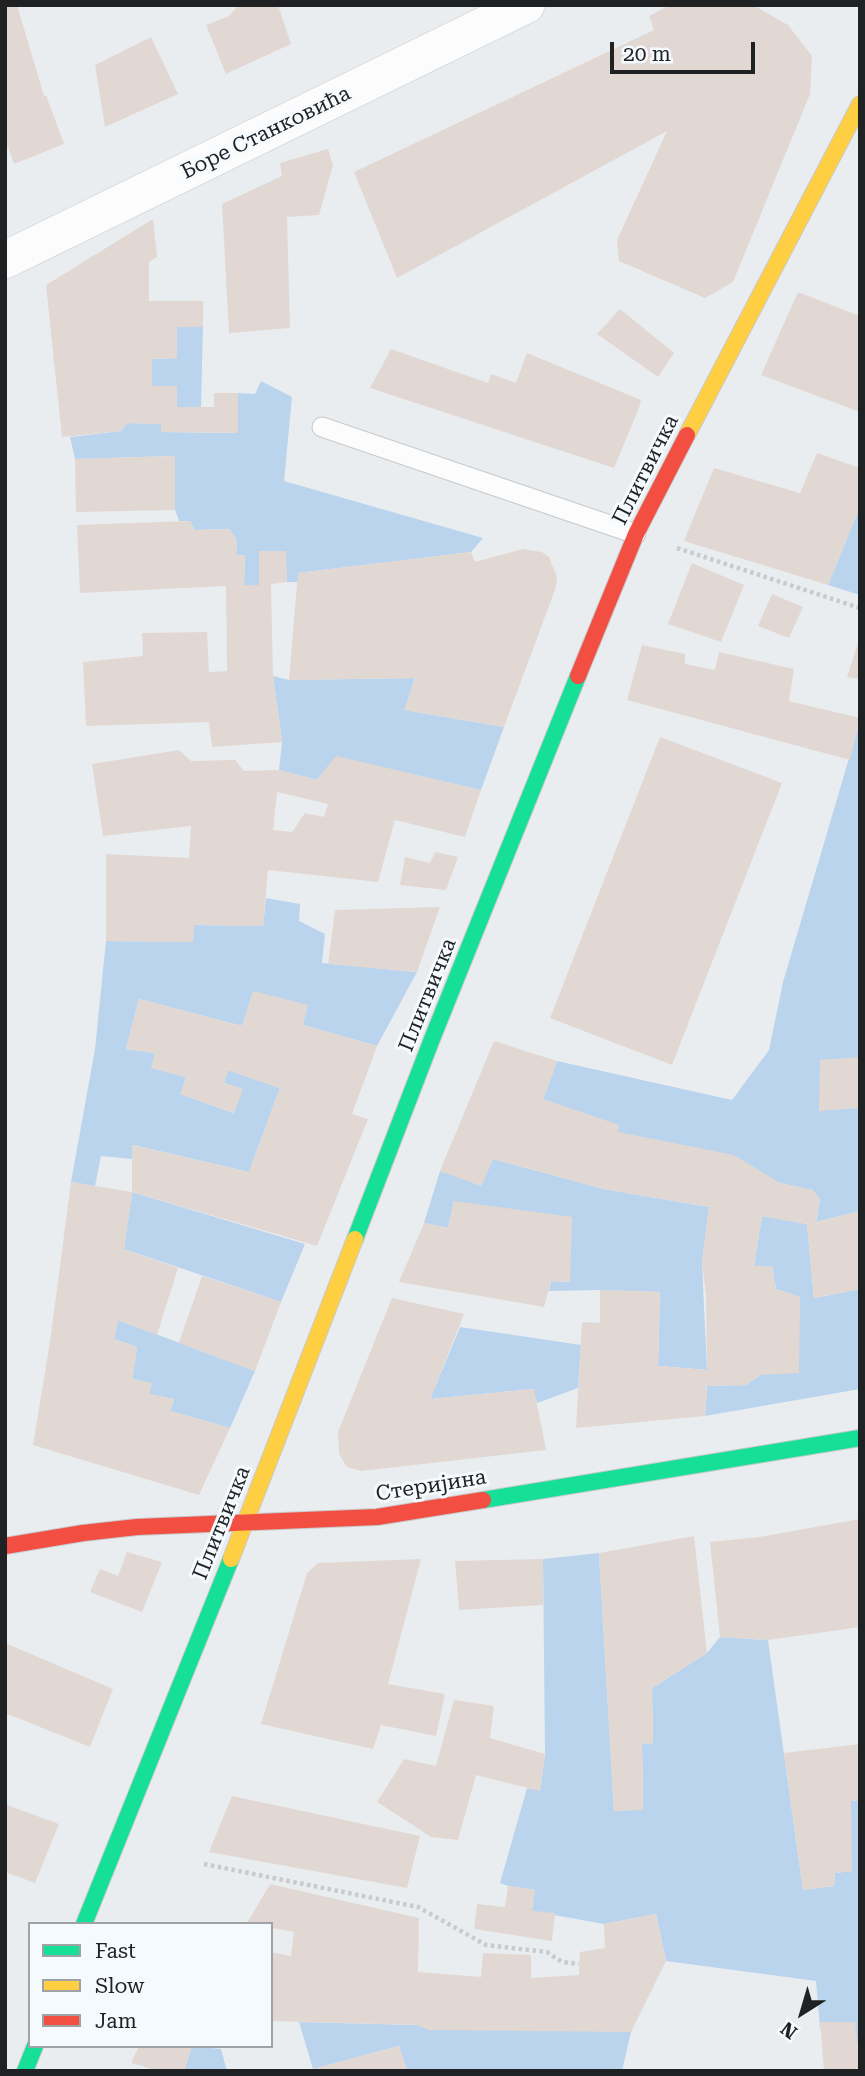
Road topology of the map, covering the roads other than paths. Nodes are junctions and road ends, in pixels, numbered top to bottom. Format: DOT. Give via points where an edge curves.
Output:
graph roads {
  1 [pos="526,5"];
  2 [pos="860,104"];
  3 [pos="5,260"];
  4 [pos="321,427"];
  5 [pos="636,534"];
  6 [pos="860,1438"];
  7 [pos="246,1522"];
  8 [pos="5,1546"];
  9 [pos="85,1922"];
  10 [pos="34,2048"];
  11 [pos="25,2071"];
  1 -- 3 [label="street, Боре Станковића"];
  2 -- 5 [label="street, Плитвичка"];
  4 -- 5 [label="lane"];
  5 -- 7 [label="street, Плитвичка" via="437,1026"];
  6 -- 7 [label="street, Стеријина" via="377,1517"];
  7 -- 8 [label="street, Стеријина" via="137,1527"];
  7 -- 9 [label="street, Плитвичка"];
  10 -- 11 [label="street"];
}
